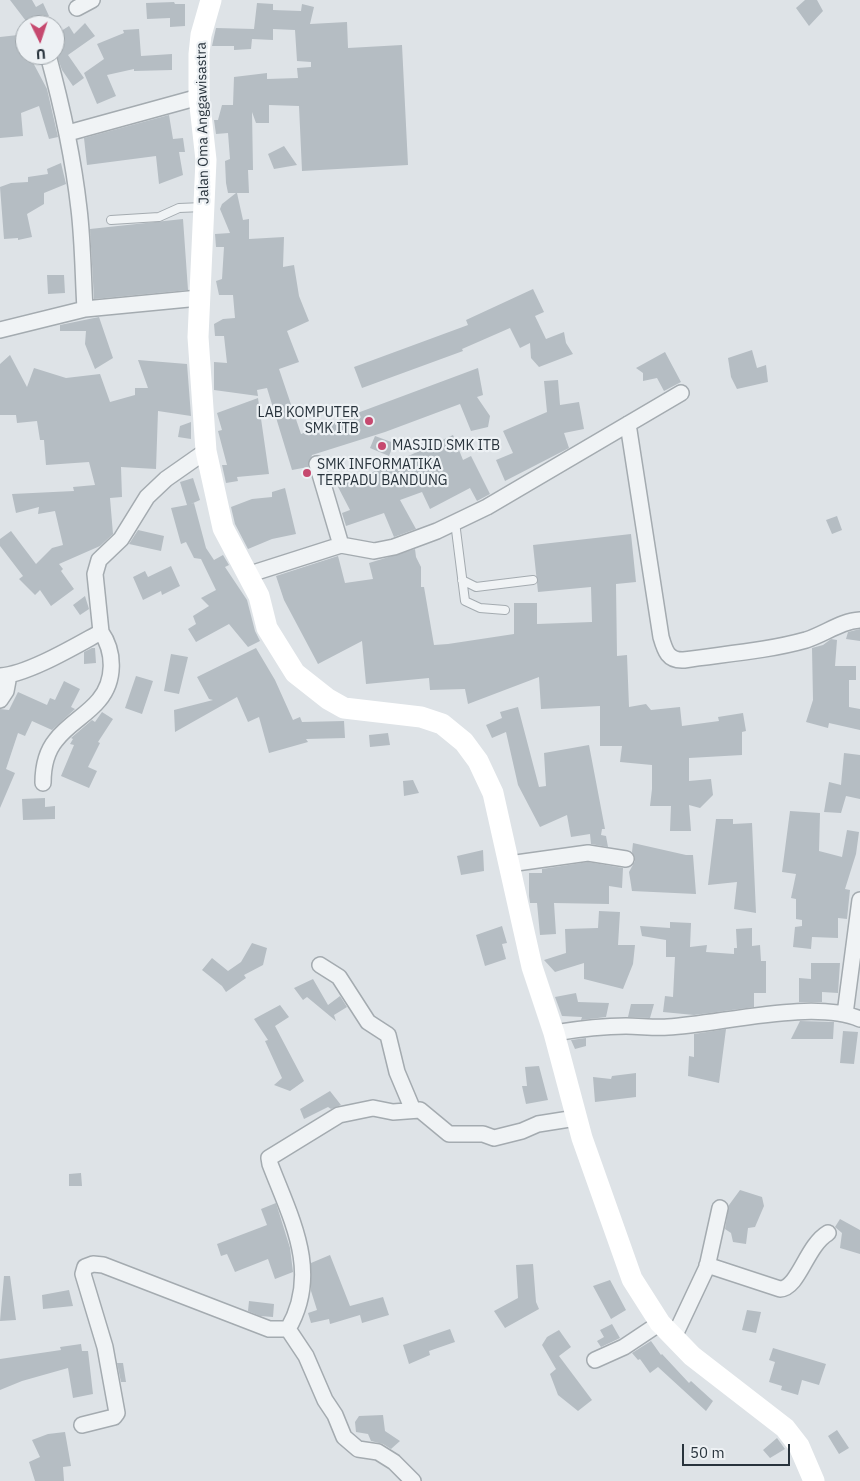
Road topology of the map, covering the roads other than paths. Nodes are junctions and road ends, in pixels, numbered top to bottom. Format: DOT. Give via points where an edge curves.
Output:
graph roads {
  1 [pos="92,0"];
  2 [pos="211,0"];
  3 [pos="77,8"];
  4 [pos="51,65"];
  5 [pos="199,97"];
  6 [pos="68,133"];
  7 [pos="205,207"];
  8 [pos="112,220"];
  9 [pos="199,298"];
  10 [pos="85,309"];
  11 [pos="0,330"];
  12 [pos="681,393"];
  13 [pos="628,424"];
  14 [pos="206,451"];
  15 [pos="316,464"];
  16 [pos="455,522"];
  17 [pos="341,545"];
  18 [pos="247,575"];
  19 [pos="462,580"];
  20 [pos="533,580"];
  21 [pos="505,610"];
  22 [pos="860,620"];
  23 [pos="101,632"];
  24 [pos="5,676"];
  25 [pos="0,700"];
  26 [pos="43,783"];
  27 [pos="626,859"];
  28 [pos="509,864"];
  29 [pos="860,900"];
  30 [pos="320,965"];
  31 [pos="845,1014"];
  32 [pos="860,1019"];
  33 [pos="554,1033"];
  34 [pos="413,1110"];
  35 [pos="576,1118"];
  36 [pos="720,1208"];
  37 [pos="828,1233"];
  38 [pos="708,1265"];
  39 [pos="288,1329"];
  40 [pos="667,1330"];
  41 [pos="595,1360"];
  42 [pos="82,1425"];
  43 [pos="413,1481"];
  44 [pos="814,1481"];
  1 -- 3 [label="street"];
  2 -- 5 [label="main road, Jalan Oma Anggawisastra" via="201,35"];
  4 -- 6 [label="street"];
  5 -- 6 [label="street"];
  5 -- 7 [label="main road, Jalan Oma Anggawisastra" via="206,160"];
  6 -- 10 [label="street" via="79,211"];
  7 -- 8 [label="lane" via="179,208 159,217"];
  7 -- 9 [label="main road, Jalan Oma Anggawisastra"];
  9 -- 10 [label="street"];
  9 -- 14 [label="main road, Jalan Oma Anggawisastra" via="198,337"];
  10 -- 11 [label="street"];
  12 -- 13 [label="street"];
  13 -- 16 [label="street"];
  13 -- 22 [label="street" via="666,654 684,660 789,644 843,623"];
  14 -- 18 [label="main road, Jalan Oma Anggawisastra" via="223,528"];
  14 -- 23 [label="street" via="166,478 147,497 121,539 99,560 95,574"];
  15 -- 17 [label="street"];
  16 -- 17 [label="street" via="419,539 383,550 361,550"];
  16 -- 19 [label="lane"];
  17 -- 18 [label="street"];
  18 -- 28 [label="main road, Jalan Oma Anggawisastra" via="259,596 267,628 295,673 328,699 344,708 432,720 464,742 488,777"];
  19 -- 20 [label="lane" via="476,587"];
  19 -- 21 [label="lane" via="465,601 480,608"];
  23 -- 24 [label="street" via="65,652"];
  23 -- 26 [label="street" via="111,650 108,685 99,701 55,740 43,771"];
  24 -- 25 [label="street" via="6,691"];
  27 -- 28 [label="street" via="588,853"];
  28 -- 33 [label="main road, Jalan Oma Anggawisastra" via="532,966"];
  29 -- 31 [label="street"];
  30 -- 34 [label="street" via="339,977 368,1022 388,1035 397,1072"];
  31 -- 32 [label="street"];
  31 -- 33 [label="street" via="764,1014 667,1028 605,1027"];
  33 -- 35 [label="main road, Jalan Oma Anggawisastra"];
  34 -- 35 [label="street" via="424,1111 448,1134 483,1134 494,1138 538,1124"];
  34 -- 39 [label="street" via="393,1112 373,1108 339,1115 269,1158 303,1255 301,1290"];
  35 -- 40 [label="main road, Jalan Oma Anggawisastra" via="632,1279"];
  36 -- 38 [label="street"];
  37 -- 38 [label="street" via="812,1247 792,1285 786,1289"];
  38 -- 40 [label="street"];
  39 -- 42 [label="street" via="270,1330 104,1265 90,1264 83,1274 105,1346 117,1413 114,1417"];
  39 -- 43 [label="street" via="306,1356 344,1437 358,1450 378,1452 394,1462"];
  40 -- 41 [label="street"];
  40 -- 44 [label="main road, Jalan Oma Anggawisastra" via="717,1377 785,1428 799,1446"];
}
